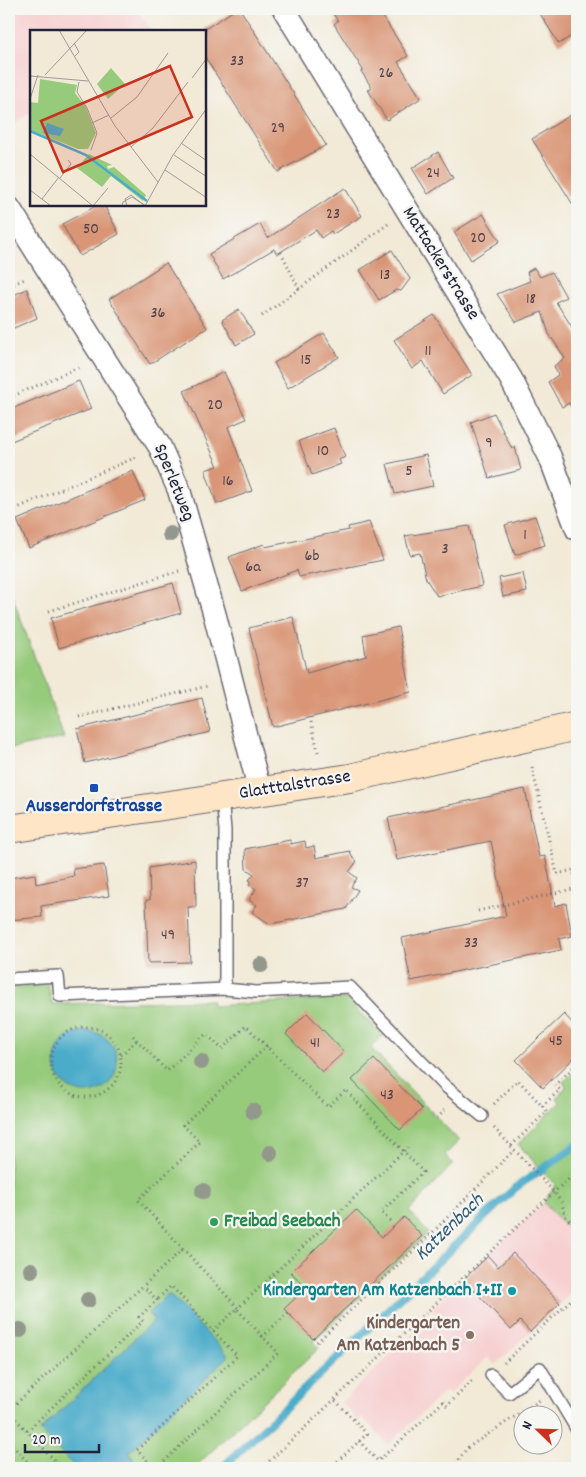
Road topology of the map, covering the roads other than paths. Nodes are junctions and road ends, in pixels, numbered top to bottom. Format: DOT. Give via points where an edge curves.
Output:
graph roads {
  1 [pos="284,9"];
  2 [pos="9,208"];
  3 [pos="577,529"];
  4 [pos="577,726"];
  5 [pos="260,792"];
  6 [pos="222,798"];
  7 [pos="9,828"];
  8 [pos="9,979"];
  9 [pos="224,989"];
  10 [pos="482,1116"];
  11 [pos="491,1375"];
  12 [pos="577,1430"];
  1 -- 3 [label="street, Mattackerstrasse" via="520,395 550,457"];
  2 -- 5 [label="street, Sperletweg" via="160,447 179,490"];
  4 -- 5 [label="main road, Glatttalstrasse" via="350,778"];
  5 -- 6 [label="main road, Glatttalstrasse"];
  6 -- 7 [label="main road, Glatttalstrasse"];
  6 -- 9 [label="lane" via="225,830"];
  8 -- 9 [label="lane" via="58,976 60,996"];
  9 -- 10 [label="lane" via="256,992 350,987 444,1086"];
  11 -- 12 [label="lane" via="508,1393 540,1368"];
}
